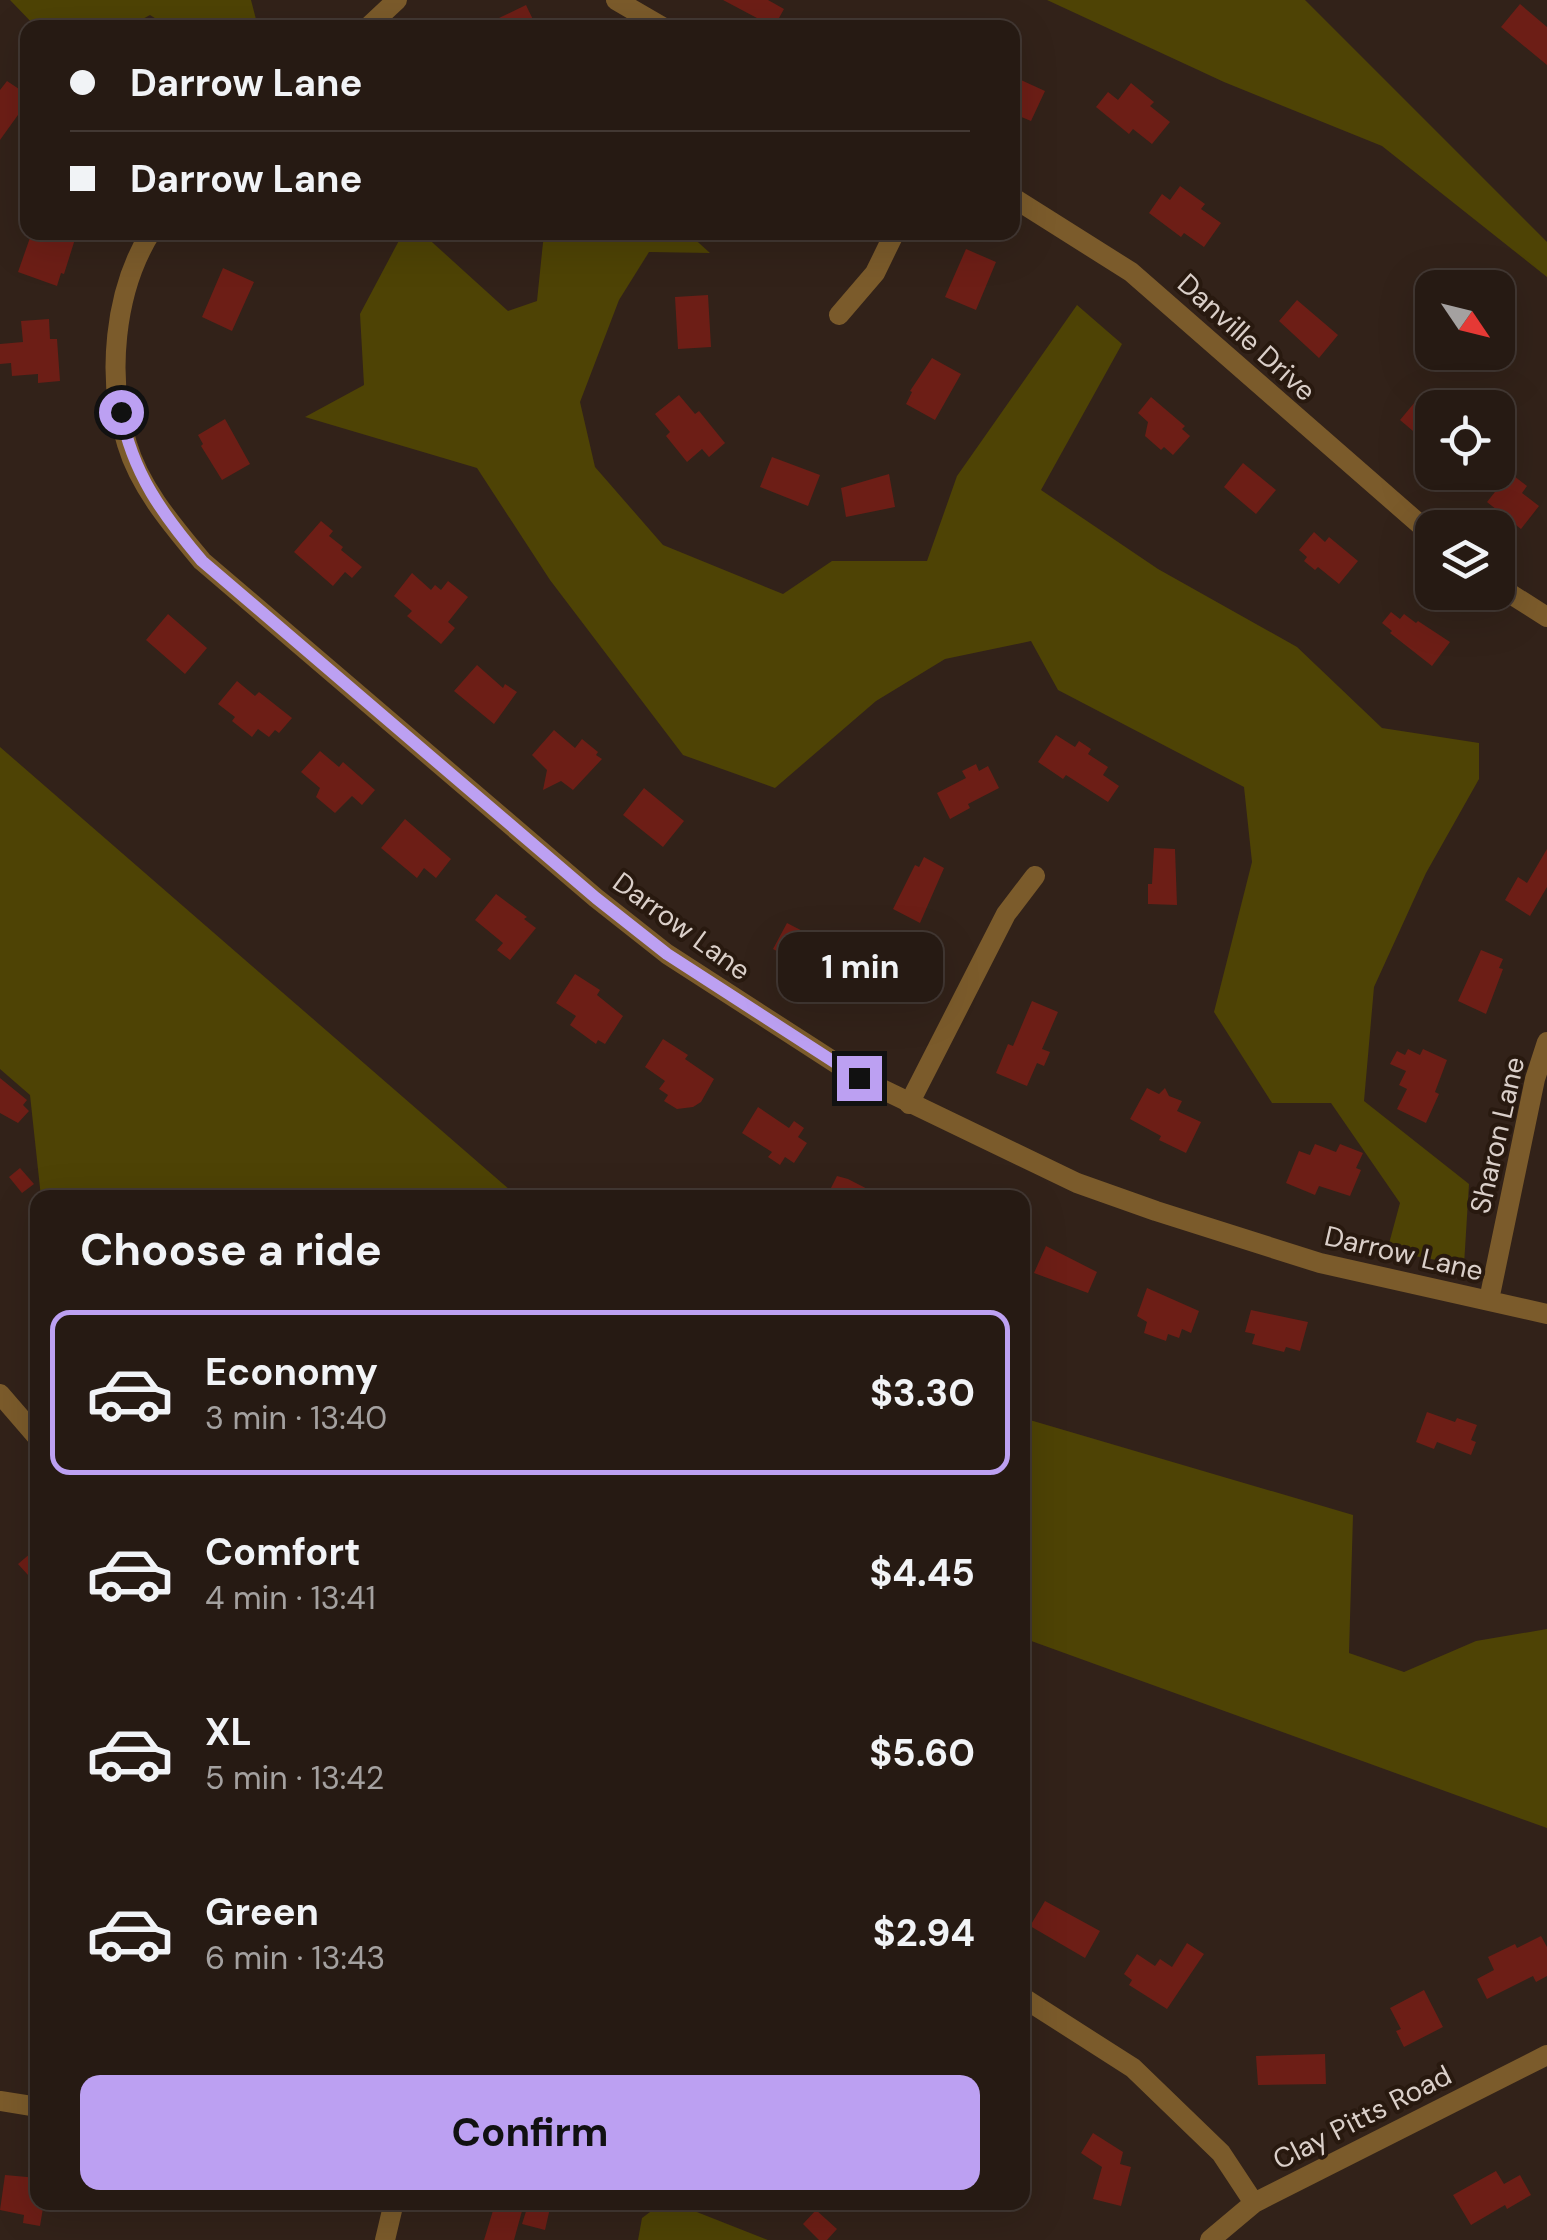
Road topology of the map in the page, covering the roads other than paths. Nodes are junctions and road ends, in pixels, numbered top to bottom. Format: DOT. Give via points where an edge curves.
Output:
graph roads {
  1 [pos="397,0"];
  2 [pos="616,0"];
  3 [pos="376,20"];
  4 [pos="650,20"];
  5 [pos="1020,202"];
  6 [pos="145,240"];
  7 [pos="891,240"];
  8 [pos="840,316"];
  9 [pos="1415,521"];
  10 [pos="1515,596"];
  11 [pos="1547,616"];
  12 [pos="1035,876"];
  13 [pos="1547,1042"];
  14 [pos="909,1104"];
  15 [pos="1489,1300"];
  16 [pos="1547,1314"];
  17 [pos="0,1394"];
  18 [pos="30,1429"];
  19 [pos="1030,2002"];
  20 [pos="1547,2055"];
  21 [pos="0,2101"];
  22 [pos="30,2106"];
  23 [pos="1254,2203"];
  24 [pos="392,2210"];
  25 [pos="385,2240"];
  26 [pos="1210,2240"];
  1 -- 3 [label="street"];
  2 -- 4 [label="street"];
  5 -- 9 [label="street, Danville Drive" via="1132,272"];
  6 -- 14 [label="street, Darrow Lane" via="120,316 116,380 127,445 161,513 202,561 667,954 799,1042"];
  7 -- 8 [label="street" via="875,273"];
  10 -- 11 [label="street"];
  12 -- 14 [label="street" via="1006,914"];
  13 -- 15 [label="street, Sharon Lane"];
  14 -- 15 [label="street, Darrow Lane" via="1156,1211 1320,1264"];
  15 -- 16 [label="street, Darrow Lane"];
  17 -- 18 [label="street"];
  19 -- 23 [label="street" via="1134,2068 1220,2153"];
  20 -- 23 [label="street, Clay Pitts Road"];
  21 -- 22 [label="street"];
  23 -- 26 [label="street, Clay Pitts Road"];
  24 -- 25 [label="street"];
}
